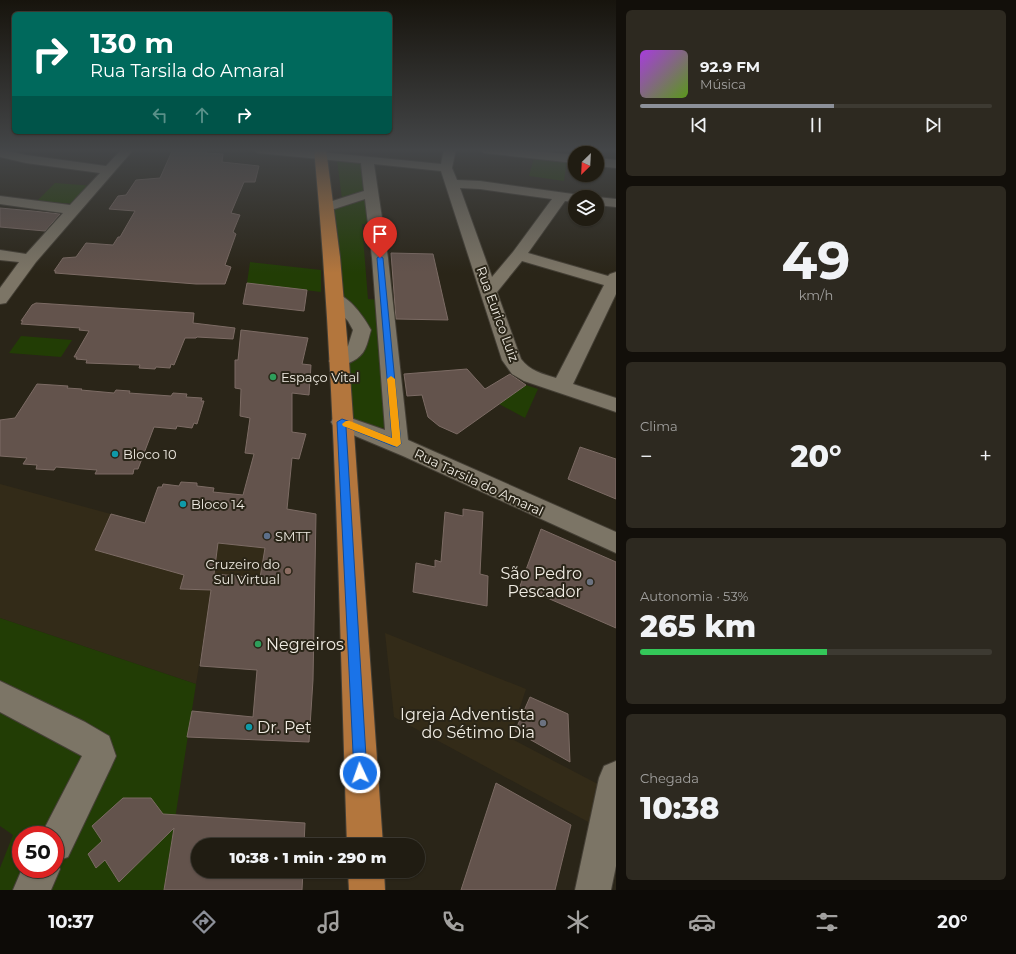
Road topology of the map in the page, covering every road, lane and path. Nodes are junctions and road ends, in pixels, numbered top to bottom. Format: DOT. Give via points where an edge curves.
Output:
graph roads {
  1 [pos="91,191"];
  2 [pos="326,191"];
  3 [pos="454,191"];
  4 [pos="473,191"];
  5 [pos="521,191"];
  6 [pos="371,192"];
  7 [pos="568,197"];
  8 [pos="0,200"];
  9 [pos="604,202"];
  10 [pos="458,203"];
  11 [pos="616,203"];
  12 [pos="328,207"];
  13 [pos="73,210"];
  14 [pos="0,255"];
  15 [pos="519,255"];
  16 [pos="30,259"];
  17 [pos="615,280"];
  18 [pos="488,292"];
  19 [pos="0,299"];
  20 [pos="562,387"];
  21 [pos="616,405"];
  22 [pos="342,422"];
  23 [pos="397,444"];
  24 [pos="616,544"];
  25 [pos="0,696"];
  26 [pos="616,778"];
  27 [pos="64,826"];
  28 [pos="365,838"];
  29 [pos="37,878"];
  30 [pos="366,878"];
  31 [pos="31,890"];
  32 [pos="367,890"];
  33 [pos="593,890"];
  1 -- 13 [label="street"];
  2 -- 12 [label="main road"];
  3 -- 10 [label="street, Rua Eurico Luiz"];
  4 -- 10 [label="street"];
  5 -- 7 [label="street"];
  6 -- 12 [label="street"];
  6 -- 23 [label="street" via="380,258"];
  7 -- 15 [label="street"];
  8 -- 13 [label="street"];
  9 -- 11 [label="street"];
  10 -- 18 [label="street, Rua Eurico Luiz"];
  12 -- 22 [label="main road"];
  13 -- 16 [label="street"];
  14 -- 16 [label="street"];
  15 -- 17 [label="street"];
  15 -- 18 [label="street"];
  16 -- 19 [label="street"];
  17 -- 20 [label="street"];
  18 -- 20 [label="street, Rua Eurico Luiz" via="512,360 519,370"];
  20 -- 21 [label="street, Rua Eurico Luiz"];
  22 -- 23 [label="street, Rua Tarsila do Amaral"];
  22 -- 28 [label="main road"];
  23 -- 24 [label="street, Rua Tarsila do Amaral"];
  25 -- 27 [label="street" via="98,747 100,756"];
  26 -- 33 [label="street"];
  29 -- 31 [label="street"];
  30 -- 32 [label="main road"];
}
